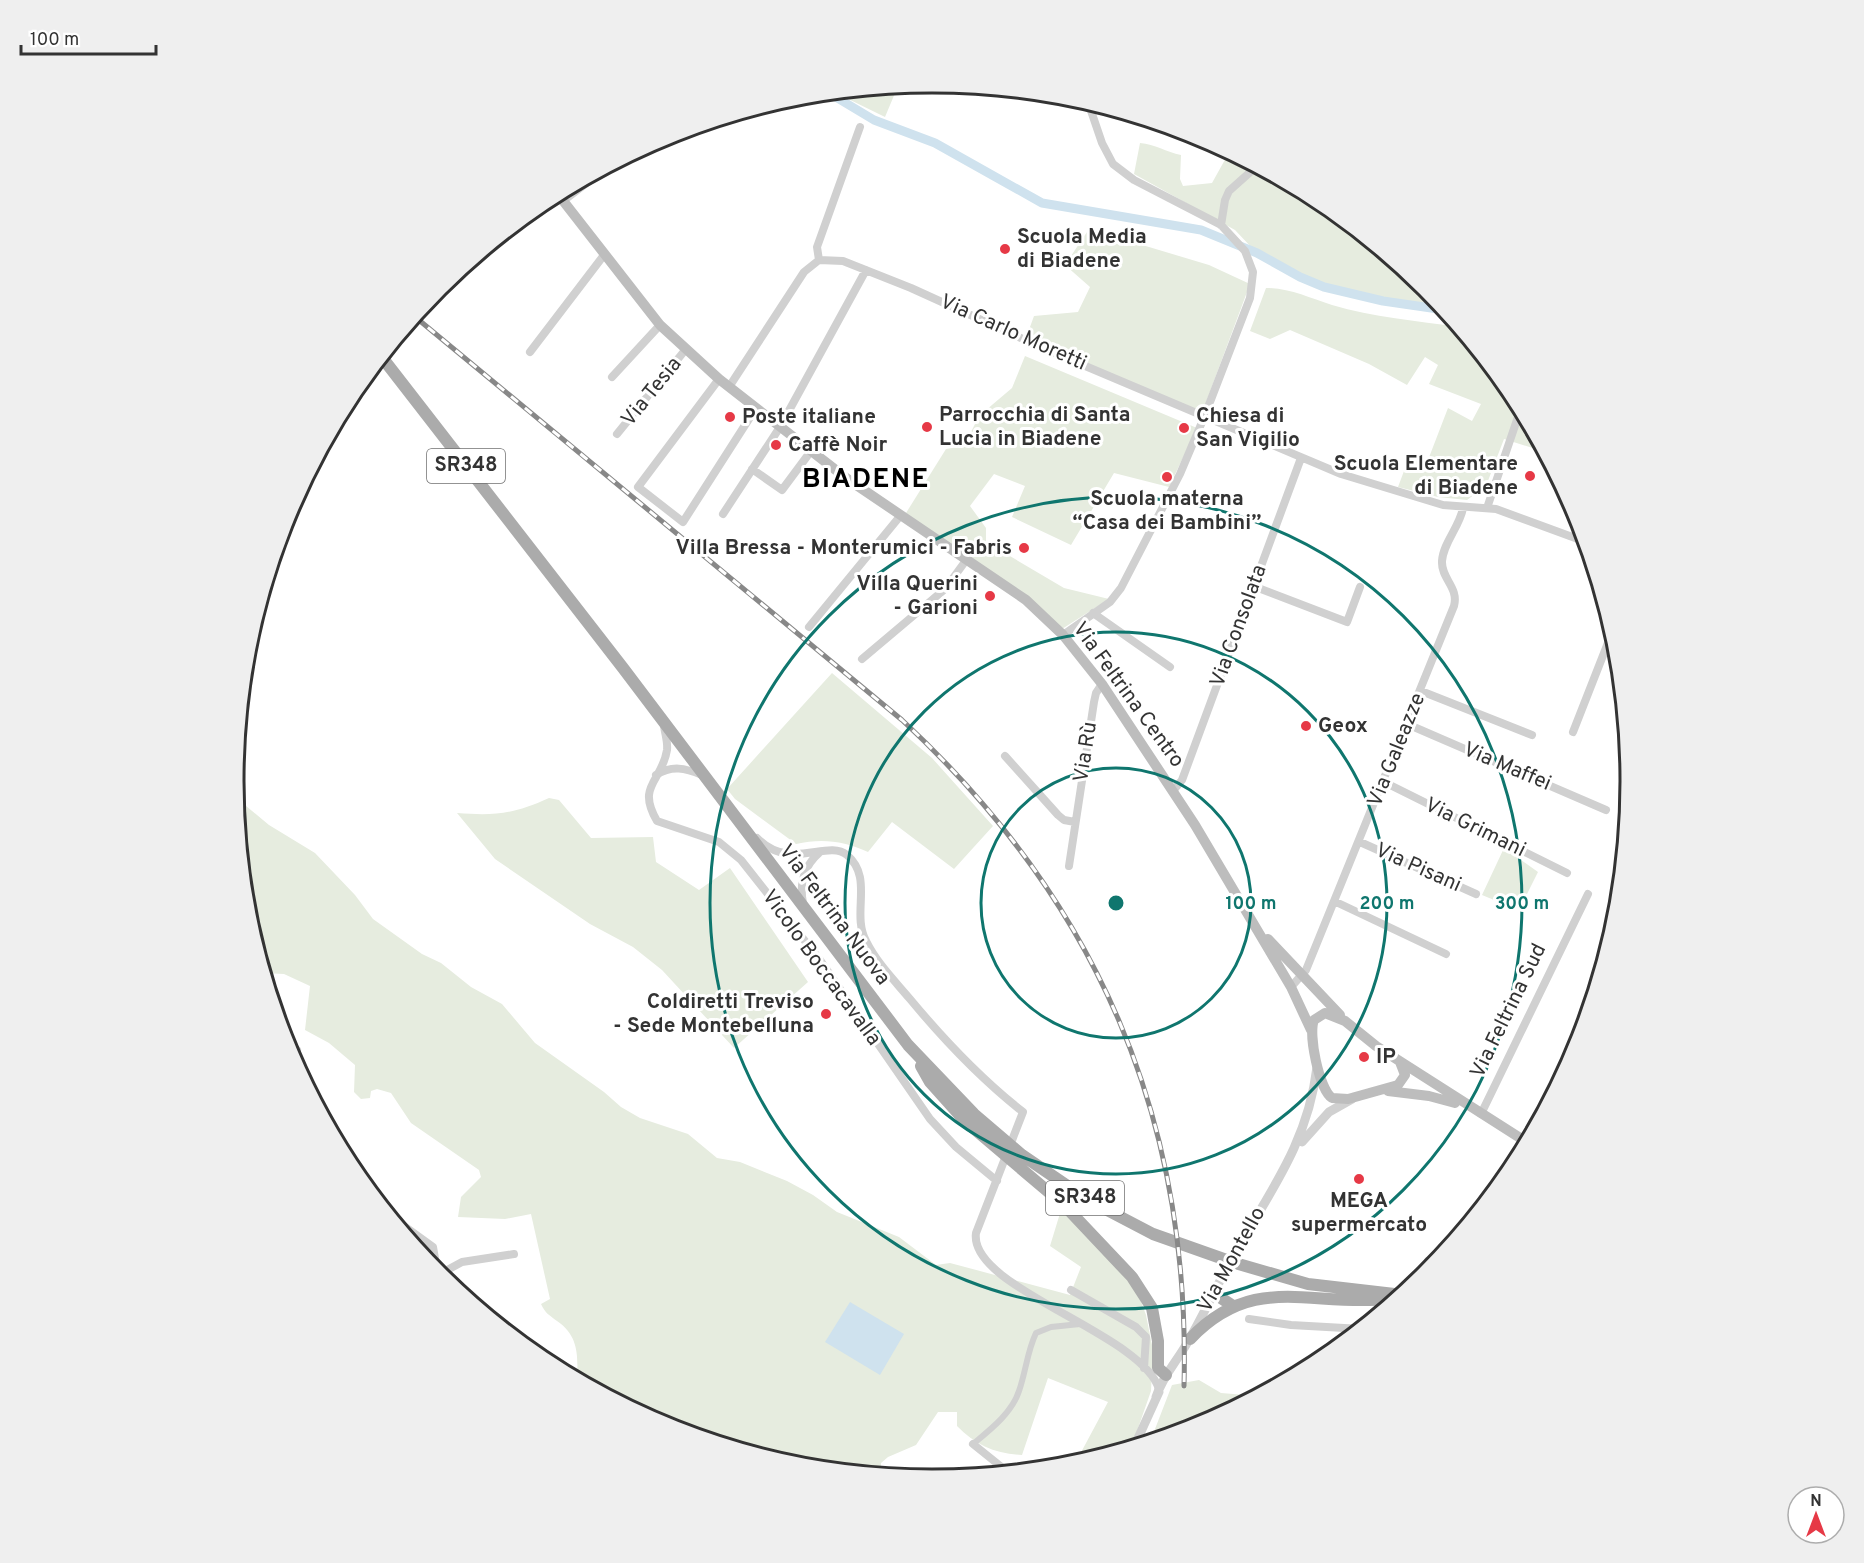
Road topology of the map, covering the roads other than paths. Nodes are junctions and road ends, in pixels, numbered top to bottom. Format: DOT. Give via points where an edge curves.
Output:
graph roads {
  1 [pos="1091,112"];
  2 [pos="860,127"];
  3 [pos="1251,171"];
  4 [pos="563,201"];
  5 [pos="1221,225"];
  6 [pos="604,255"];
  7 [pos="819,260"];
  8 [pos="866,270"];
  9 [pos="660,325"];
  10 [pos="686,349"];
  11 [pos="530,352"];
  12 [pos="386,362"];
  13 [pos="612,377"];
  14 [pos="719,379"];
  15 [pos="729,387"];
  16 [pos="756,408"];
  17 [pos="1205,415"];
  18 [pos="1517,420"];
  19 [pos="780,427"];
  20 [pos="617,434"];
  21 [pos="811,451"];
  22 [pos="1301,458"];
  23 [pos="752,469"];
  24 [pos="1463,508"];
  25 [pos="1487,508"];
  26 [pos="723,514"];
  27 [pos="901,515"];
  28 [pos="1576,539"];
  29 [pos="967,559"];
  30 [pos="1253,586"];
  31 [pos="1360,587"];
  32 [pos="1093,613"];
  33 [pos="809,627"];
  34 [pos="1063,635"];
  35 [pos="1607,646"];
  36 [pos="862,659"];
  37 [pos="1170,667"];
  38 [pos="1102,684"];
  39 [pos="1420,691"];
  40 [pos="662,719"];
  41 [pos="1407,724"];
  42 [pos="1573,732"];
  43 [pos="1532,735"];
  44 [pos="1005,756"];
  45 [pos="655,776"];
  46 [pos="706,777"];
  47 [pos="1384,782"];
  48 [pos="1173,791"];
  49 [pos="1606,810"];
  50 [pos="734,814"];
  51 [pos="1075,822"];
  52 [pos="1360,842"];
  53 [pos="821,851"];
  54 [pos="1069,866"];
  55 [pos="1567,873"];
  56 [pos="1476,894"];
  57 [pos="1588,894"];
  58 [pos="1336,902"];
  59 [pos="803,906"];
  60 [pos="1250,918"];
  61 [pos="1446,954"];
  62 [pos="1302,976"];
  63 [pos="1291,987"];
  64 [pos="1345,1021"];
  65 [pos="1311,1030"];
  66 [pos="908,1045"];
  67 [pos="1317,1062"];
  68 [pos="1400,1062"];
  69 [pos="1381,1090"];
  70 [pos="1356,1097"];
  71 [pos="1478,1112"];
  72 [pos="1520,1138"];
  73 [pos="1293,1154"];
  74 [pos="1021,1160"];
  75 [pos="997,1181"];
  76 [pos="410,1231"];
  77 [pos="514,1254"];
  78 [pos="435,1257"];
  79 [pos="447,1270"];
  80 [pos="1214,1289"];
  81 [pos="1071,1290"];
  82 [pos="1391,1295"];
  83 [pos="1387,1298"];
  84 [pos="1240,1303"];
  85 [pos="1249,1319"];
  86 [pos="1080,1324"];
  87 [pos="1350,1329"];
  88 [pos="1188,1341"];
  89 [pos="1144,1368"];
  90 [pos="1164,1374"];
  91 [pos="1157,1393"];
  92 [pos="1138,1438"];
  93 [pos="973,1444"];
  94 [pos="1001,1466"];
  1 -- 5 [label="street" via="1113,164 1134,180"];
  2 -- 7 [label="street" via="817,247"];
  3 -- 5 [label="street" via="1229,191"];
  4 -- 6 [label="main road, Via Feltrina Centro"];
  5 -- 17 [label="street" via="1245,251 1253,272 1248,304"];
  6 -- 9 [label="main road, Via Feltrina Centro"];
  6 -- 11 [label="street"];
  7 -- 8 [label="street, Via Carlo Moretti" via="843,261"];
  7 -- 15 [label="street" via="804,272"];
  8 -- 17 [label="street, Via Carlo Moretti"];
  8 -- 19 [label="street"];
  9 -- 10 [label="main road, Via Feltrina Centro"];
  9 -- 13 [label="street, Via Tesia"];
  10 -- 14 [label="main road, Via Feltrina Centro"];
  10 -- 20 [label="street, Via Tesia"];
  12 -- 40 [label="main road, Via Feltrina Nuova / SR348"];
  14 -- 15 [label="main road, Via Feltrina Centro"];
  14 -- 16 [label="street" via="638,487 683,522"];
  15 -- 16 [label="main road, Via Feltrina Centro"];
  16 -- 19 [label="main road, Via Feltrina Centro"];
  17 -- 22 [label="street, Via Carlo Moretti"];
  17 -- 32 [label="street" via="1180,474 1121,588 1110,602"];
  18 -- 25 [label="street"];
  19 -- 21 [label="main road, Via Feltrina Centro"];
  19 -- 23 [label="street"];
  21 -- 23 [label="street" via="782,490"];
  21 -- 27 [label="main road, Via Feltrina Centro"];
  22 -- 24 [label="street, Via Carlo Moretti" via="1341,474"];
  22 -- 30 [label="street, Via Consolata"];
  23 -- 26 [label="street"];
  24 -- 25 [label="street, Via Carlo Moretti"];
  24 -- 39 [label="street, Via Galeazze" via="1442,562 1454,589 1455,603"];
  25 -- 28 [label="street, Via Carlo Moretti"];
  27 -- 29 [label="main road, Via Feltrina Centro"];
  27 -- 33 [label="street"];
  29 -- 34 [label="main road, Via Feltrina Centro" via="1026,600"];
  29 -- 36 [label="street" via="945,589"];
  30 -- 31 [label="street" via="1347,622"];
  30 -- 48 [label="street, Via Consolata" via="1182,780"];
  32 -- 34 [label="street"];
  32 -- 37 [label="street"];
  34 -- 38 [label="main road, Via Feltrina Centro"];
  35 -- 42 [label="street"];
  38 -- 48 [label="main road, Via Feltrina Centro"];
  38 -- 51 [label="street, Via Rù" via="1094,702"];
  39 -- 41 [label="street, Via Galeazze"];
  39 -- 43 [label="street"];
  40 -- 45 [label="street, Vicolo Boccacavalla" via="667,751"];
  40 -- 46 [label="main road, Via Feltrina Nuova / SR348"];
  41 -- 47 [label="street, Via Galeazze"];
  41 -- 49 [label="street, Via Maffei"];
  44 -- 51 [label="street, Via Rù" via="1058,815"];
  45 -- 46 [label="street" via="666,769 684,768"];
  45 -- 75 [label="street, Vicolo Boccacavalla" via="648,802 657,821 719,842 741,860 820,960 930,1119"];
  46 -- 50 [label="main road, Via Feltrina Nuova / SR348"];
  47 -- 52 [label="street, Via Galeazze"];
  47 -- 55 [label="street, Via Grimani"];
  48 -- 60 [label="main road, Via Feltrina Centro"];
  50 -- 53 [label="street" via="761,842 783,853 796,856"];
  50 -- 59 [label="main road, Via Feltrina Nuova / SR348"];
  51 -- 54 [label="street, Via Rù"];
  52 -- 56 [label="street, Via Pisani"];
  52 -- 58 [label="street, Via Galeazze"];
  53 -- 59 [label="street" via="809,863 802,880"];
  53 -- 75 [label="street" via="835,849 846,854 860,872 861,932 884,969 974,1069 1023,1112"];
  57 -- 71 [label="street, Via Feltrina Sud"];
  58 -- 61 [label="street"];
  58 -- 62 [label="street, Via Galeazze"];
  59 -- 66 [label="main road, Via Feltrina Nuova / SR348"];
  60 -- 62 [label="main road, Via Feltrina Centro"];
  60 -- 63 [label="main road, Via Feltrina Centro"];
  62 -- 63 [label="street, Via Galeazze"];
  62 -- 64 [label="main road"];
  63 -- 65 [label="main road"];
  64 -- 65 [label="main road" via="1329,1013 1320,1014"];
  64 -- 68 [label="main road, Via Feltrina Sud"];
  65 -- 67 [label="main road"];
  66 -- 74 [label="main road, Via Feltrina Nuova / SR348"];
  66 -- 74 [label="main road" via="930,1082 988,1142"];
  67 -- 70 [label="main road" via="1321,1084 1328,1095 1336,1099"];
  67 -- 73 [label="street, Via Montello" via="1309,1116"];
  68 -- 69 [label="main road" via="1403,1080 1395,1087"];
  68 -- 71 [label="main road, Via Feltrina Sud"];
  69 -- 70 [label="main road"];
  69 -- 71 [label="main road, Via Feltrina Sud" via="1438,1097"];
  70 -- 73 [label="street, Via Montello" via="1329,1112"];
  71 -- 72 [label="main road, Via Feltrina Sud"];
  73 -- 80 [label="street, Via Montello"];
  74 -- 82 [label="main road, Via Feltrina Nuova / SR348" via="1153,1234 1308,1284"];
  74 -- 90 [label="main road" via="1132,1277 1152,1308 1158,1368"];
  75 -- 86 [label="street" via="976,1233 978,1250 1001,1273"];
  76 -- 78 [label="street" via="433,1247"];
  77 -- 79 [label="street" via="462,1262"];
  80 -- 84 [label="main road" via="1218,1296"];
  80 -- 88 [label="street, Via Montello"];
  81 -- 89 [label="street" via="1136,1327 1146,1337"];
  83 -- 84 [label="main road" via="1265,1296"];
  84 -- 88 [label="main road" via="1201,1327"];
  85 -- 87 [label="street"];
  86 -- 89 [label="street"];
  86 -- 93 [label="street" via="1036,1333 1028,1349 1019,1393 997,1424"];
  88 -- 90 [label="street, Via Montello"];
  89 -- 90 [label="street"];
  90 -- 91 [label="street, Via Montello"];
  90 -- 91 [label="street"];
  91 -- 92 [label="street, Via Montello"];
  93 -- 94 [label="street"];
}
